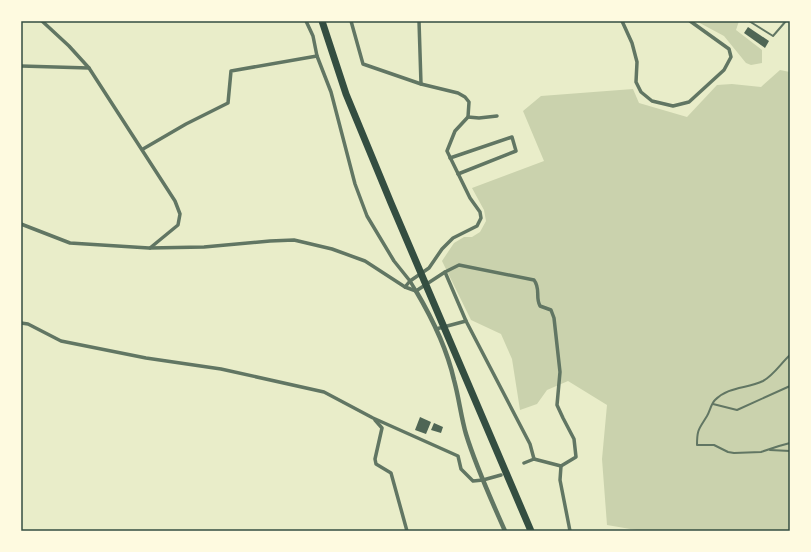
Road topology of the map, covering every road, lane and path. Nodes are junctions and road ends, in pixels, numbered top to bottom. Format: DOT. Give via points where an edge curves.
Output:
graph roads {
  1 [pos="42,21"];
  2 [pos="306,21"];
  3 [pos="322,21"];
  4 [pos="351,21"];
  5 [pos="419,21"];
  6 [pos="622,21"];
  7 [pos="690,21"];
  8 [pos="749,21"];
  9 [pos="786,21"];
  10 [pos="317,56"];
  11 [pos="21,66"];
  12 [pos="89,68"];
  13 [pos="421,84"];
  14 [pos="497,116"];
  15 [pos="468,117"];
  16 [pos="143,149"];
  17 [pos="450,158"];
  18 [pos="458,174"];
  19 [pos="21,224"];
  20 [pos="149,248"];
  21 [pos="446,272"];
  22 [pos="410,281"];
  23 [pos="405,287"];
  24 [pos="416,290"];
  25 [pos="466,322"];
  26 [pos="21,323"];
  27 [pos="436,329"];
  28 [pos="790,355"];
  29 [pos="790,386"];
  30 [pos="713,404"];
  31 [pos="372,418"];
  32 [pos="790,443"];
  33 [pos="769,450"];
  34 [pos="790,452"];
  35 [pos="534,459"];
  36 [pos="524,463"];
  37 [pos="561,466"];
  38 [pos="501,475"];
  39 [pos="483,480"];
  40 [pos="407,531"];
  41 [pos="505,531"];
  42 [pos="531,531"];
  43 [pos="570,531"];
  1 -- 12 [label="street"];
  2 -- 10 [label="street" via="313,36"];
  3 -- 42 [label="highway" via="346,94"];
  4 -- 13 [label="street" via="363,64"];
  5 -- 13 [label="street"];
  6 -- 7 [label="street" via="637,62 636,82 641,92 652,101 674,106 689,102 724,70 731,57 729,49"];
  8 -- 9 [label="lane" via="773,36"];
  10 -- 16 [label="street" via="231,71 228,103"];
  10 -- 22 [label="street" via="331,92 355,184 367,216 394,262"];
  11 -- 12 [label="street"];
  12 -- 16 [label="street"];
  13 -- 15 [label="street" via="466,97 469,102"];
  14 -- 15 [label="street"];
  15 -- 17 [label="street" via="455,131 447,151"];
  16 -- 20 [label="street" via="175,201 180,214 178,225"];
  17 -- 18 [label="street"];
  17 -- 18 [label="street" via="512,137 516,151"];
  18 -- 22 [label="street" via="480,212 480,222 478,226 453,238 429,268"];
  19 -- 20 [label="street" via="70,243"];
  20 -- 23 [label="street" via="204,247 294,240 332,249 365,261"];
  21 -- 24 [label="street"];
  21 -- 25 [label="street"];
  21 -- 37 [label="street" via="459,265 534,280 538,285 538,302 540,306 551,310 554,318 560,372 557,405 576,447 576,457"];
  22 -- 23 [label="street"];
  22 -- 24 [label="street"];
  23 -- 24 [label="street"];
  24 -- 27 [label="street"];
  25 -- 27 [label="street"];
  25 -- 35 [label="street" via="530,444"];
  26 -- 31 [label="street" via="61,341 146,358 221,369 324,392"];
  27 -- 39 [label="street" via="454,380 466,436"];
  28 -- 30 [label="lane" via="764,380 732,389"];
  29 -- 30 [label="lane" via="738,410"];
  30 -- 33 [label="lane" via="700,426 697,445 714,445 734,453"];
  31 -- 39 [label="street" via="450,451 458,456 461,469 467,477 472,481"];
  31 -- 40 [label="street" via="382,428 376,464 391,473"];
  32 -- 33 [label="lane"];
  33 -- 34 [label="lane"];
  35 -- 36 [label="street"];
  35 -- 37 [label="street"];
  37 -- 43 [label="street" via="560,480"];
  38 -- 39 [label="street"];
  39 -- 41 [label="street"];
}
